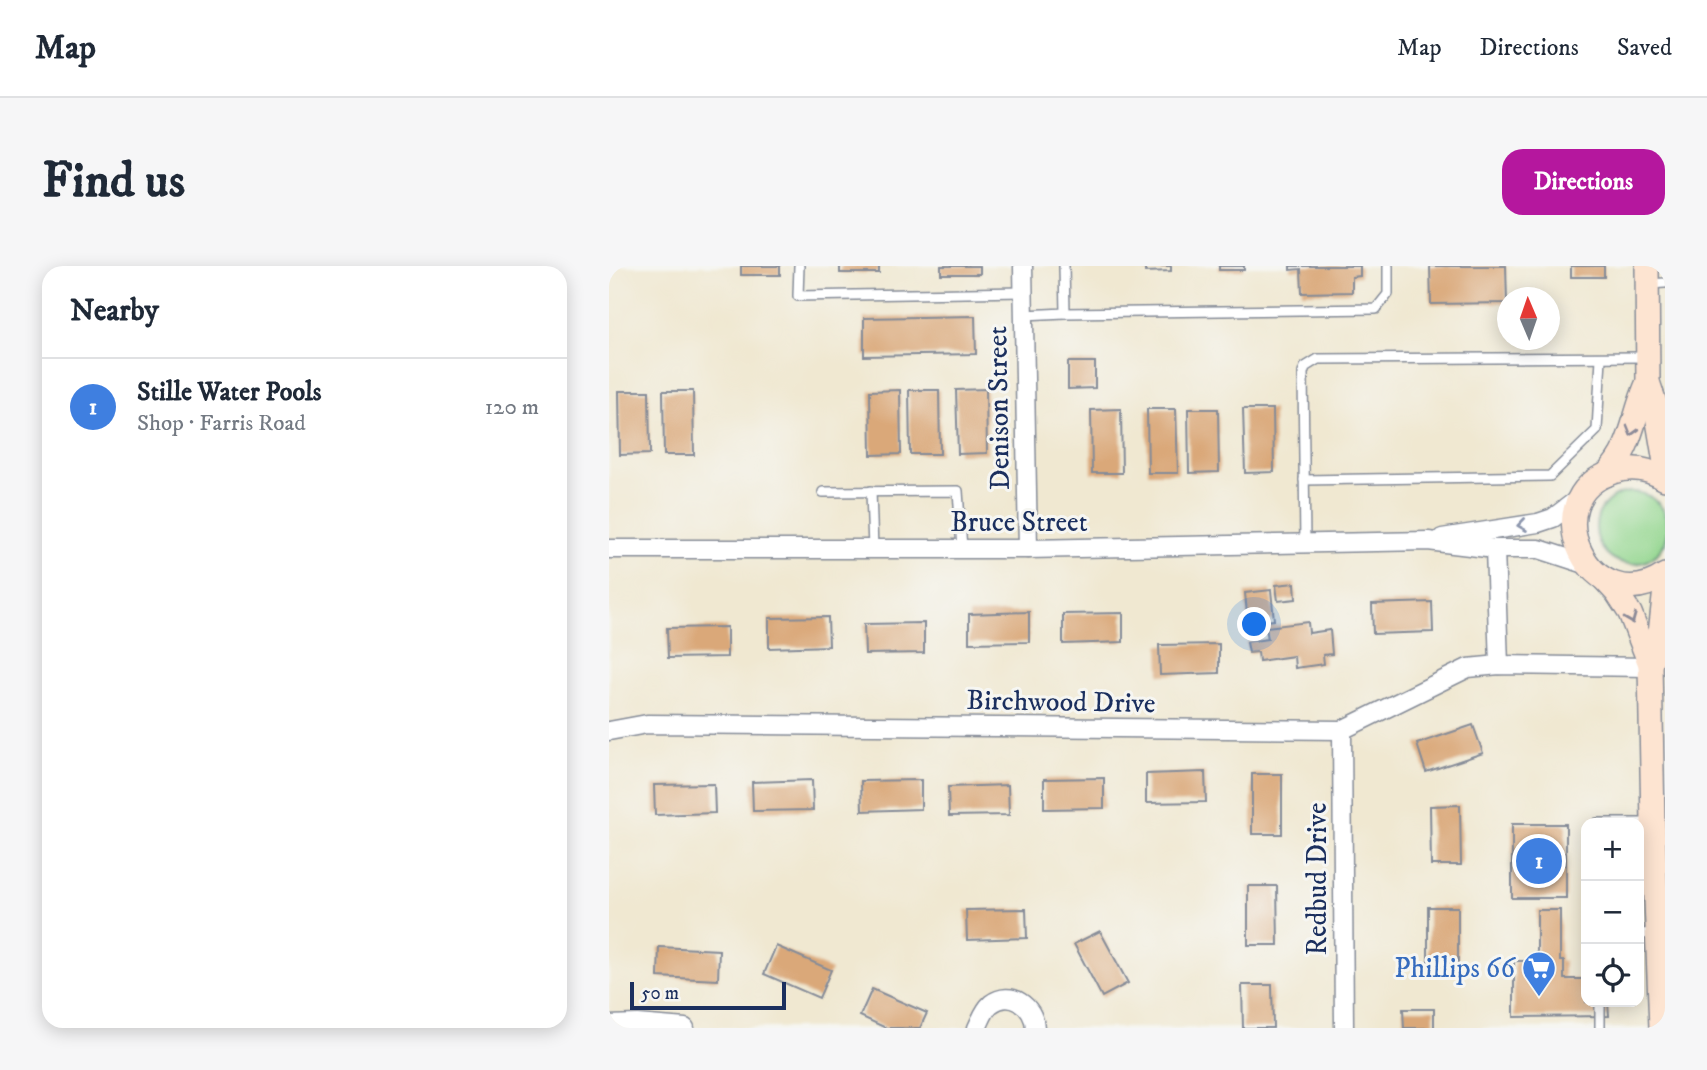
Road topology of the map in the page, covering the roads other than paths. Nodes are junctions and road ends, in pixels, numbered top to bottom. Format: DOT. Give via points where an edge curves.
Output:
graph roads {
  1 [pos="799,266"];
  2 [pos="1023,266"];
  3 [pos="1064,266"];
  4 [pos="1388,266"];
  5 [pos="1653,278"];
  6 [pos="1023,292"];
  7 [pos="1065,313"];
  8 [pos="1024,315"];
  9 [pos="1647,357"];
  10 [pos="1601,358"];
  11 [pos="1648,382"];
  12 [pos="1665,462"];
  13 [pos="1606,474"];
  14 [pos="1665,479"];
  15 [pos="1304,480"];
  16 [pos="871,491"];
  17 [pos="823,492"];
  18 [pos="1582,496"];
  19 [pos="1428,541"];
  20 [pos="1305,544"];
  21 [pos="609,549"];
  22 [pos="873,549"];
  23 [pos="962,549"];
  24 [pos="1028,549"];
  25 [pos="1495,550"];
  26 [pos="1585,564"];
  27 [pos="1665,575"];
  28 [pos="1604,579"];
  29 [pos="1665,589"];
  30 [pos="1499,665"];
  31 [pos="1650,666"];
  32 [pos="609,730"];
  33 [pos="1342,730"];
  34 [pos="1644,823"];
  35 [pos="1653,823"];
  36 [pos="1648,933"];
  37 [pos="1600,1007"];
  38 [pos="609,1025"];
  39 [pos="685,1028"];
  40 [pos="977,1028"];
  41 [pos="1035,1028"];
  42 [pos="1344,1028"];
  43 [pos="1600,1028"];
  44 [pos="1661,1028"];
  1 -- 6 [label="lane" via="798,296"];
  2 -- 6 [label="street, Denison Street"];
  3 -- 7 [label="lane"];
  4 -- 7 [label="lane" via="1388,294 1376,309"];
  5 -- 9 [label="street"];
  6 -- 8 [label="street, Denison Street"];
  7 -- 8 [label="lane"];
  8 -- 24 [label="street, Denison Street"];
  9 -- 10 [label="lane"];
  9 -- 11 [label="street"];
  10 -- 15 [label="lane" via="1598,430 1550,476"];
  10 -- 15 [label="lane" via="1310,362 1304,373"];
  11 -- 12 [label="street"];
  11 -- 13 [label="street, one-way" via="1625,450"];
  13 -- 14 [label="street" via="1640,469"];
  13 -- 18 [label="street"];
  15 -- 20 [label="lane"];
  16 -- 17 [label="lane"];
  16 -- 22 [label="lane"];
  16 -- 23 [label="lane" via="958,491"];
  18 -- 19 [label="street, Bruce Street, one-way" via="1553,518 1538,523"];
  18 -- 26 [label="street" via="1573,531"];
  19 -- 20 [label="street, Bruce Street"];
  19 -- 25 [label="street, Bruce Street"];
  20 -- 24 [label="street, Bruce Street"];
  21 -- 22 [label="street, Bruce Street"];
  22 -- 23 [label="street, Bruce Street"];
  23 -- 24 [label="street, Bruce Street"];
  25 -- 26 [label="street, Bruce Street" via="1539,549"];
  25 -- 30 [label="street"];
  26 -- 28 [label="street"];
  27 -- 28 [label="street" via="1639,586"];
  28 -- 31 [label="street, one-way" via="1630,613"];
  29 -- 31 [label="street" via="1659,642"];
  30 -- 31 [label="street, Birchwood Drive"];
  30 -- 33 [label="street, Birchwood Drive" via="1468,668"];
  31 -- 35 [label="street"];
  32 -- 33 [label="street, Birchwood Drive" via="647,724"];
  33 -- 42 [label="street, Redbud Drive"];
  34 -- 35 [label="lane"];
  35 -- 36 [label="street"];
  36 -- 44 [label="street"];
  37 -- 43 [label="lane"];
  38 -- 39 [label="street"];
  40 -- 41 [label="street" via="991,1004 1009,999 1028,1008"];
}
